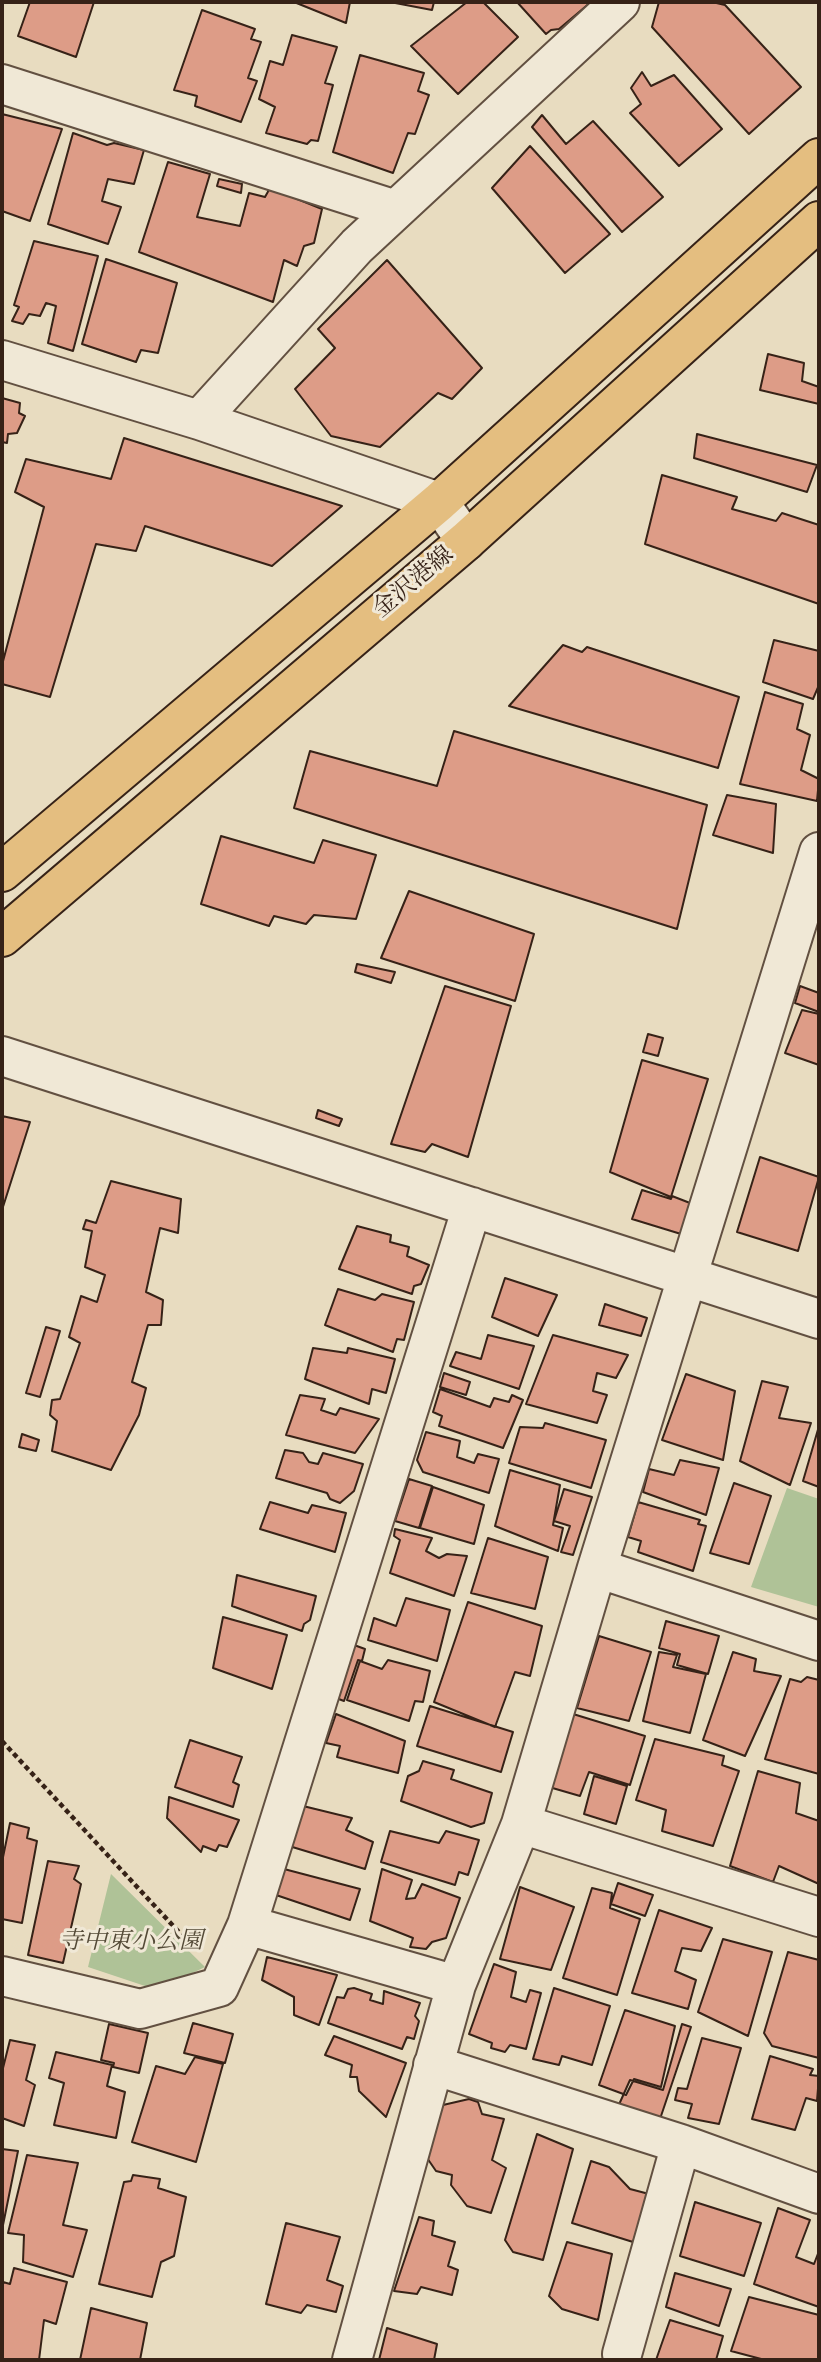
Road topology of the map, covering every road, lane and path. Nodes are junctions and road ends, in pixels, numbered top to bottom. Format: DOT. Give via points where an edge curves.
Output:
graph roads {
  1 [pos="620,2"];
  2 [pos="2,85"];
  3 [pos="819,158"];
  4 [pos="396,210"];
  5 [pos="819,221"];
  6 [pos="2,360"];
  7 [pos="199,420"];
  8 [pos="439,502"];
  9 [pos="466,541"];
  10 [pos="819,852"];
  11 [pos="2,872"];
  12 [pos="2,937"];
  13 [pos="2,1056"];
  14 [pos="472,1207"];
  15 [pos="687,1276"];
  16 [pos="819,1319"];
  17 [pos="597,1568"];
  18 [pos="819,1641"];
  19 [pos="2,1741"];
  20 [pos="521,1824"];
  21 [pos="819,1917"];
  22 [pos="247,1925"];
  23 [pos="2,1976"];
  24 [pos="222,1979"];
  25 [pos="456,1985"];
  26 [pos="433,2065"];
  27 [pos="681,2144"];
  28 [pos="819,2194"];
  29 [pos="622,2354"];
  30 [pos="352,2360"];
  1 -- 4 [label="street"];
  2 -- 4 [label="street"];
  3 -- 8 [label="main road, 金沢港線"];
  4 -- 7 [label="street" via="357,246"];
  5 -- 9 [label="main road, 金沢港線"];
  6 -- 7 [label="street"];
  7 -- 8 [label="street"];
  8 -- 9 [label="street"];
  8 -- 11 [label="main road, 金沢港線"];
  9 -- 12 [label="main road, 金沢港線"];
  10 -- 15 [label="street"];
  13 -- 14 [label="street"];
  14 -- 15 [label="street"];
  14 -- 22 [label="street"];
  15 -- 16 [label="street"];
  15 -- 17 [label="street"];
  17 -- 18 [label="street"];
  17 -- 20 [label="street"];
  19 -- 24 [label="path"];
  20 -- 21 [label="street"];
  20 -- 25 [label="street"];
  22 -- 24 [label="street"];
  22 -- 25 [label="street"];
  23 -- 24 [label="street" via="140,2009 219,1987"];
  25 -- 26 [label="street"];
  26 -- 27 [label="street"];
  26 -- 30 [label="street"];
  27 -- 28 [label="street"];
  27 -- 29 [label="street"];
}
